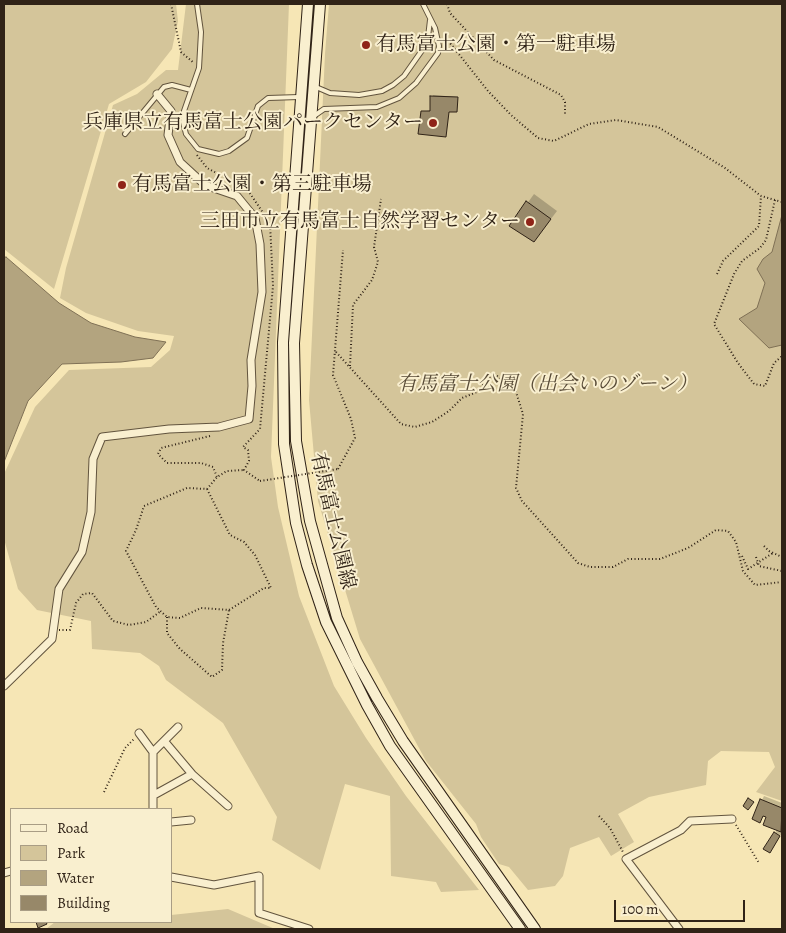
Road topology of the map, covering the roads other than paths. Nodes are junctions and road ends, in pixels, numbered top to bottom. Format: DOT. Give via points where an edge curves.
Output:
graph roads {
  1 [pos="197,4"];
  2 [pos="308,4"];
  3 [pos="320,4"];
  4 [pos="424,4"];
  5 [pos="430,20"];
  6 [pos="314,86"];
  7 [pos="191,90"];
  8 [pos="157,94"];
  9 [pos="301,98"];
  10 [pos="312,117"];
  11 [pos="126,134"];
  12 [pos="4,686"];
  13 [pos="178,727"];
  14 [pos="139,733"];
  15 [pos="165,742"];
  16 [pos="153,752"];
  17 [pos="192,774"];
  18 [pos="154,795"];
  19 [pos="228,806"];
  20 [pos="153,808"];
  21 [pos="732,819"];
  22 [pos="191,820"];
  23 [pos="172,822"];
  24 [pos="172,877"];
  25 [pos="309,929"];
  26 [pos="520,929"];
  27 [pos="535,929"];
  28 [pos="679,929"];
  1 -- 7 [label="lane" via="202,32 199,68"];
  2 -- 9 [label="main road, 有馬富士公園線"];
  3 -- 6 [label="main road, 有馬富士公園線"];
  4 -- 5 [label="lane"];
  5 -- 6 [label="lane" via="423,49 404,76 388,88 359,95 330,93"];
  5 -- 10 [label="lane" via="438,39 438,53 410,90 377,108 324,109"];
  6 -- 10 [label="main road, 有馬富士公園線"];
  7 -- 8 [label="lane" via="172,85"];
  7 -- 9 [label="lane" via="184,111 186,134 198,149 218,154 240,146 247,138 258,106 268,98"];
  8 -- 11 [label="lane"];
  8 -- 12 [label="street" via="171,111 168,135 180,162 205,185 237,196 255,218 260,244 262,292 251,360 248,419 219,427 102,437 93,459 91,512 82,552 58,589 52,638"];
  9 -- 26 [label="main road, 有馬富士公園線" via="282,376 284,444 296,522 307,566 342,657 390,746"];
  10 -- 27 [label="main road, 有馬富士公園線" via="294,344 294,405 302,482 320,560 337,618 376,698"];
  13 -- 15 [label="street"];
  14 -- 16 [label="street"];
  15 -- 16 [label="street"];
  15 -- 17 [label="street"];
  16 -- 18 [label="street"];
  17 -- 18 [label="street"];
  17 -- 19 [label="street"];
  18 -- 20 [label="street"];
  21 -- 28 [label="street" via="690,821 681,830 626,859"];
  22 -- 23 [label="street"];
  24 -- 25 [label="street" via="214,885 260,876 259,913"];
}
